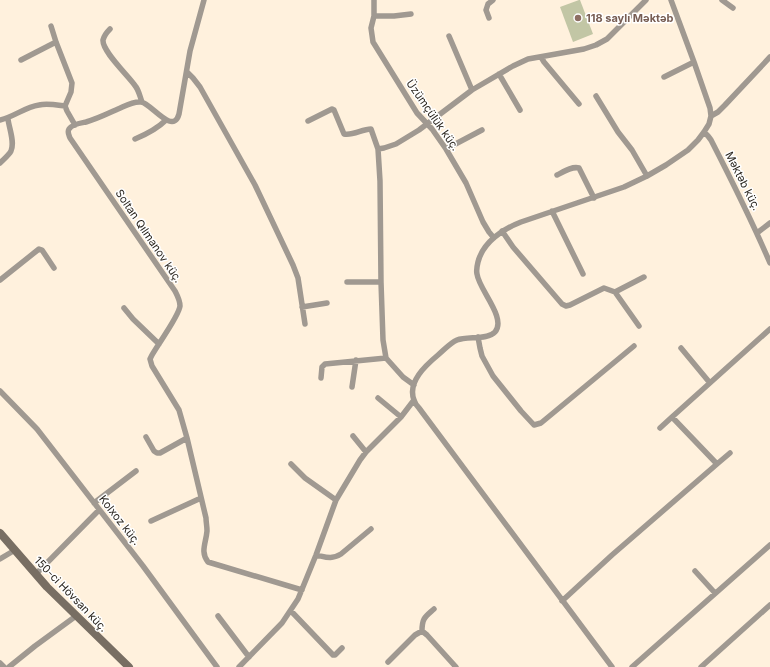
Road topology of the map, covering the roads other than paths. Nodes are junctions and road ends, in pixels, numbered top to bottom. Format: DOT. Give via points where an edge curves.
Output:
graph roads {
  1 [pos="204,0"];
  2 [pos="374,0"];
  3 [pos="494,0"];
  4 [pos="646,0"];
  5 [pos="671,0"];
  6 [pos="722,0"];
  7 [pos="733,8"];
  8 [pos="410,14"];
  9 [pos="374,16"];
  10 [pos="489,18"];
  11 [pos="51,26"];
  12 [pos="110,29"];
  13 [pos="449,36"];
  14 [pos="56,42"];
  15 [pos="541,57"];
  16 [pos="770,57"];
  17 [pos="21,60"];
  18 [pos="694,62"];
  19 [pos="187,72"];
  20 [pos="499,74"];
  21 [pos="664,77"];
  22 [pos="472,90"];
  23 [pos="596,96"];
  24 [pos="142,102"];
  25 [pos="579,104"];
  26 [pos="65,106"];
  27 [pos="520,110"];
  28 [pos="711,116"];
  29 [pos="8,119"];
  30 [pos="0,120"];
  31 [pos="166,120"];
  32 [pos="308,121"];
  33 [pos="426,124"];
  34 [pos="75,125"];
  35 [pos="482,130"];
  36 [pos="704,132"];
  37 [pos="135,139"];
  38 [pos="378,149"];
  39 [pos="446,149"];
  40 [pos="0,163"];
  41 [pos="557,175"];
  42 [pos="647,176"];
  43 [pos="594,198"];
  44 [pos="552,211"];
  45 [pos="770,223"];
  46 [pos="502,231"];
  47 [pos="758,233"];
  48 [pos="494,238"];
  49 [pos="770,263"];
  50 [pos="54,268"];
  51 [pos="583,274"];
  52 [pos="644,277"];
  53 [pos="0,280"];
  54 [pos="347,282"];
  55 [pos="381,282"];
  56 [pos="615,292"];
  57 [pos="327,303"];
  58 [pos="302,307"];
  59 [pos="124,308"];
  60 [pos="305,324"];
  61 [pos="639,326"];
  62 [pos="770,329"];
  63 [pos="478,337"];
  64 [pos="159,344"];
  65 [pos="634,346"];
  66 [pos="681,348"];
  67 [pos="386,358"];
  68 [pos="356,360"];
  69 [pos="321,378"];
  70 [pos="710,383"];
  71 [pos="414,385"];
  72 [pos="352,387"];
  73 [pos="0,391"];
  74 [pos="378,398"];
  75 [pos="414,400"];
  76 [pos="401,417"];
  77 [pos="672,417"];
  78 [pos="660,428"];
  79 [pos="353,436"];
  80 [pos="146,437"];
  81 [pos="187,438"];
  82 [pos="366,452"];
  83 [pos="730,453"];
  84 [pos="291,464"];
  85 [pos="717,464"];
  86 [pos="136,471"];
  87 [pos="201,498"];
  88 [pos="336,500"];
  89 [pos="94,503"];
  90 [pos="99,510"];
  91 [pos="151,521"];
  92 [pos="371,529"];
  93 [pos="0,533"];
  94 [pos="770,545"];
  95 [pos="14,550"];
  96 [pos="316,555"];
  97 [pos="0,559"];
  98 [pos="696,571"];
  99 [pos="36,574"];
  100 [pos="302,590"];
  101 [pos="715,593"];
  102 [pos="562,601"];
  103 [pos="770,605"];
  104 [pos="434,609"];
  105 [pos="291,611"];
  106 [pos="76,616"];
  107 [pos="218,616"];
  108 [pos="422,631"];
  109 [pos="342,648"];
  110 [pos="249,657"];
  111 [pos="388,662"];
  112 [pos="0,663"];
  113 [pos="4,667"];
  114 [pos="9,667"];
  115 [pos="129,667"];
  116 [pos="217,667"];
  117 [pos="239,667"];
  118 [pos="456,667"];
  119 [pos="612,667"];
  120 [pos="632,667"];
  121 [pos="701,667"];
  1 -- 19 [label="street" via="192,42"];
  2 -- 9 [label="street, Üzümçülük küç."];
  3 -- 10 [label="street" via="488,4 486,10"];
  4 -- 15 [label="street" via="607,39 596,45"];
  5 -- 18 [label="street"];
  6 -- 7 [label="street"];
  8 -- 9 [label="street"];
  9 -- 33 [label="street, Üzümçülük küç." via="371,28 374,42"];
  11 -- 14 [label="street"];
  12 -- 24 [label="street" via="103,38 105,48 136,86"];
  13 -- 22 [label="street"];
  14 -- 17 [label="street"];
  14 -- 26 [label="street" via="72,83"];
  15 -- 20 [label="street" via="528,59"];
  15 -- 25 [label="street"];
  16 -- 28 [label="street" via="718,112"];
  18 -- 21 [label="street"];
  18 -- 28 [label="street"];
  19 -- 31 [label="street" via="178,120"];
  19 -- 58 [label="street" via="200,87 255,185 293,265 298,278"];
  20 -- 22 [label="street"];
  20 -- 27 [label="street"];
  22 -- 33 [label="street"];
  23 -- 42 [label="street"];
  24 -- 31 [label="street"];
  24 -- 34 [label="street"];
  26 -- 29 [label="street" via="40,104"];
  26 -- 34 [label="street"];
  28 -- 36 [label="street"];
  29 -- 30 [label="street"];
  29 -- 40 [label="street" via="12,149"];
  31 -- 37 [label="street"];
  32 -- 38 [label="street" via="332,109 344,134 371,129"];
  33 -- 38 [label="street" via="396,144"];
  33 -- 39 [label="street, Üzümçülük küç."];
  34 -- 64 [label="street, Soltan Qılmanov küç." via="68,132 70,138 179,298 179,311"];
  35 -- 39 [label="street"];
  36 -- 42 [label="street" via="688,150"];
  36 -- 47 [label="street, Məktəb küç." via="714,146"];
  38 -- 55 [label="street"];
  39 -- 48 [label="street, Üzümçülük küç." via="466,183 483,222"];
  41 -- 43 [label="street" via="577,166"];
  42 -- 43 [label="street"];
  43 -- 44 [label="street"];
  44 -- 46 [label="street"];
  44 -- 51 [label="street"];
  45 -- 47 [label="street"];
  46 -- 48 [label="street"];
  46 -- 56 [label="street" via="562,304 570,305 604,288"];
  47 -- 49 [label="street, Məktəb küç."];
  48 -- 63 [label="street" via="478,260 476,273 499,323 492,334"];
  50 -- 53 [label="street" via="39,249"];
  52 -- 56 [label="street"];
  54 -- 55 [label="street"];
  55 -- 67 [label="street"];
  56 -- 61 [label="street"];
  57 -- 58 [label="street"];
  58 -- 60 [label="street"];
  59 -- 64 [label="street"];
  62 -- 70 [label="street"];
  63 -- 65 [label="street" via="482,356 493,376 534,425 541,423"];
  63 -- 71 [label="street" via="461,339 450,345 424,367"];
  64 -- 81 [label="street, Soltan Qılmanov küç." via="150,359 152,366 179,410"];
  66 -- 70 [label="street"];
  67 -- 68 [label="street"];
  67 -- 71 [label="street" via="403,378"];
  68 -- 69 [label="street" via="325,364 322,367"];
  68 -- 72 [label="street"];
  70 -- 77 [label="street"];
  71 -- 75 [label="street"];
  73 -- 89 [label="street, Kolxoz küç." via="37,429"];
  74 -- 76 [label="street"];
  75 -- 76 [label="street"];
  75 -- 102 [label="street"];
  76 -- 82 [label="street"];
  77 -- 78 [label="street"];
  77 -- 85 [label="street"];
  79 -- 82 [label="street"];
  80 -- 81 [label="street" via="157,453"];
  81 -- 87 [label="street, Soltan Qılmanov küç."];
  82 -- 88 [label="street"];
  83 -- 85 [label="street"];
  84 -- 88 [label="street" via="305,478"];
  85 -- 102 [label="street"];
  86 -- 89 [label="street"];
  87 -- 91 [label="street"];
  87 -- 100 [label="street, Soltan Qılmanov küç." via="207,529 203,553 208,562"];
  88 -- 96 [label="street"];
  89 -- 90 [label="street, Kolxoz küç."];
  90 -- 99 [label="street"];
  90 -- 116 [label="street, Kolxoz küç."];
  92 -- 96 [label="street" via="335,558"];
  93 -- 95 [label="main road, 150-ci Hövsan küç."];
  94 -- 101 [label="street"];
  95 -- 97 [label="street"];
  95 -- 99 [label="main road, 150-ci Hövsan küç."];
  96 -- 100 [label="street"];
  98 -- 101 [label="street"];
  99 -- 106 [label="main road, 150-ci Hövsan küç."];
  100 -- 105 [label="street"];
  101 -- 120 [label="street"];
  102 -- 119 [label="street"];
  103 -- 121 [label="street"];
  104 -- 108 [label="street" via="424,618"];
  105 -- 109 [label="street" via="333,655"];
  105 -- 110 [label="street"];
  106 -- 114 [label="street"];
  106 -- 115 [label="main road, 150-ci Hövsan küç."];
  107 -- 110 [label="street"];
  108 -- 111 [label="street"];
  108 -- 118 [label="street"];
  110 -- 117 [label="street"];
  112 -- 113 [label="street"];
}
